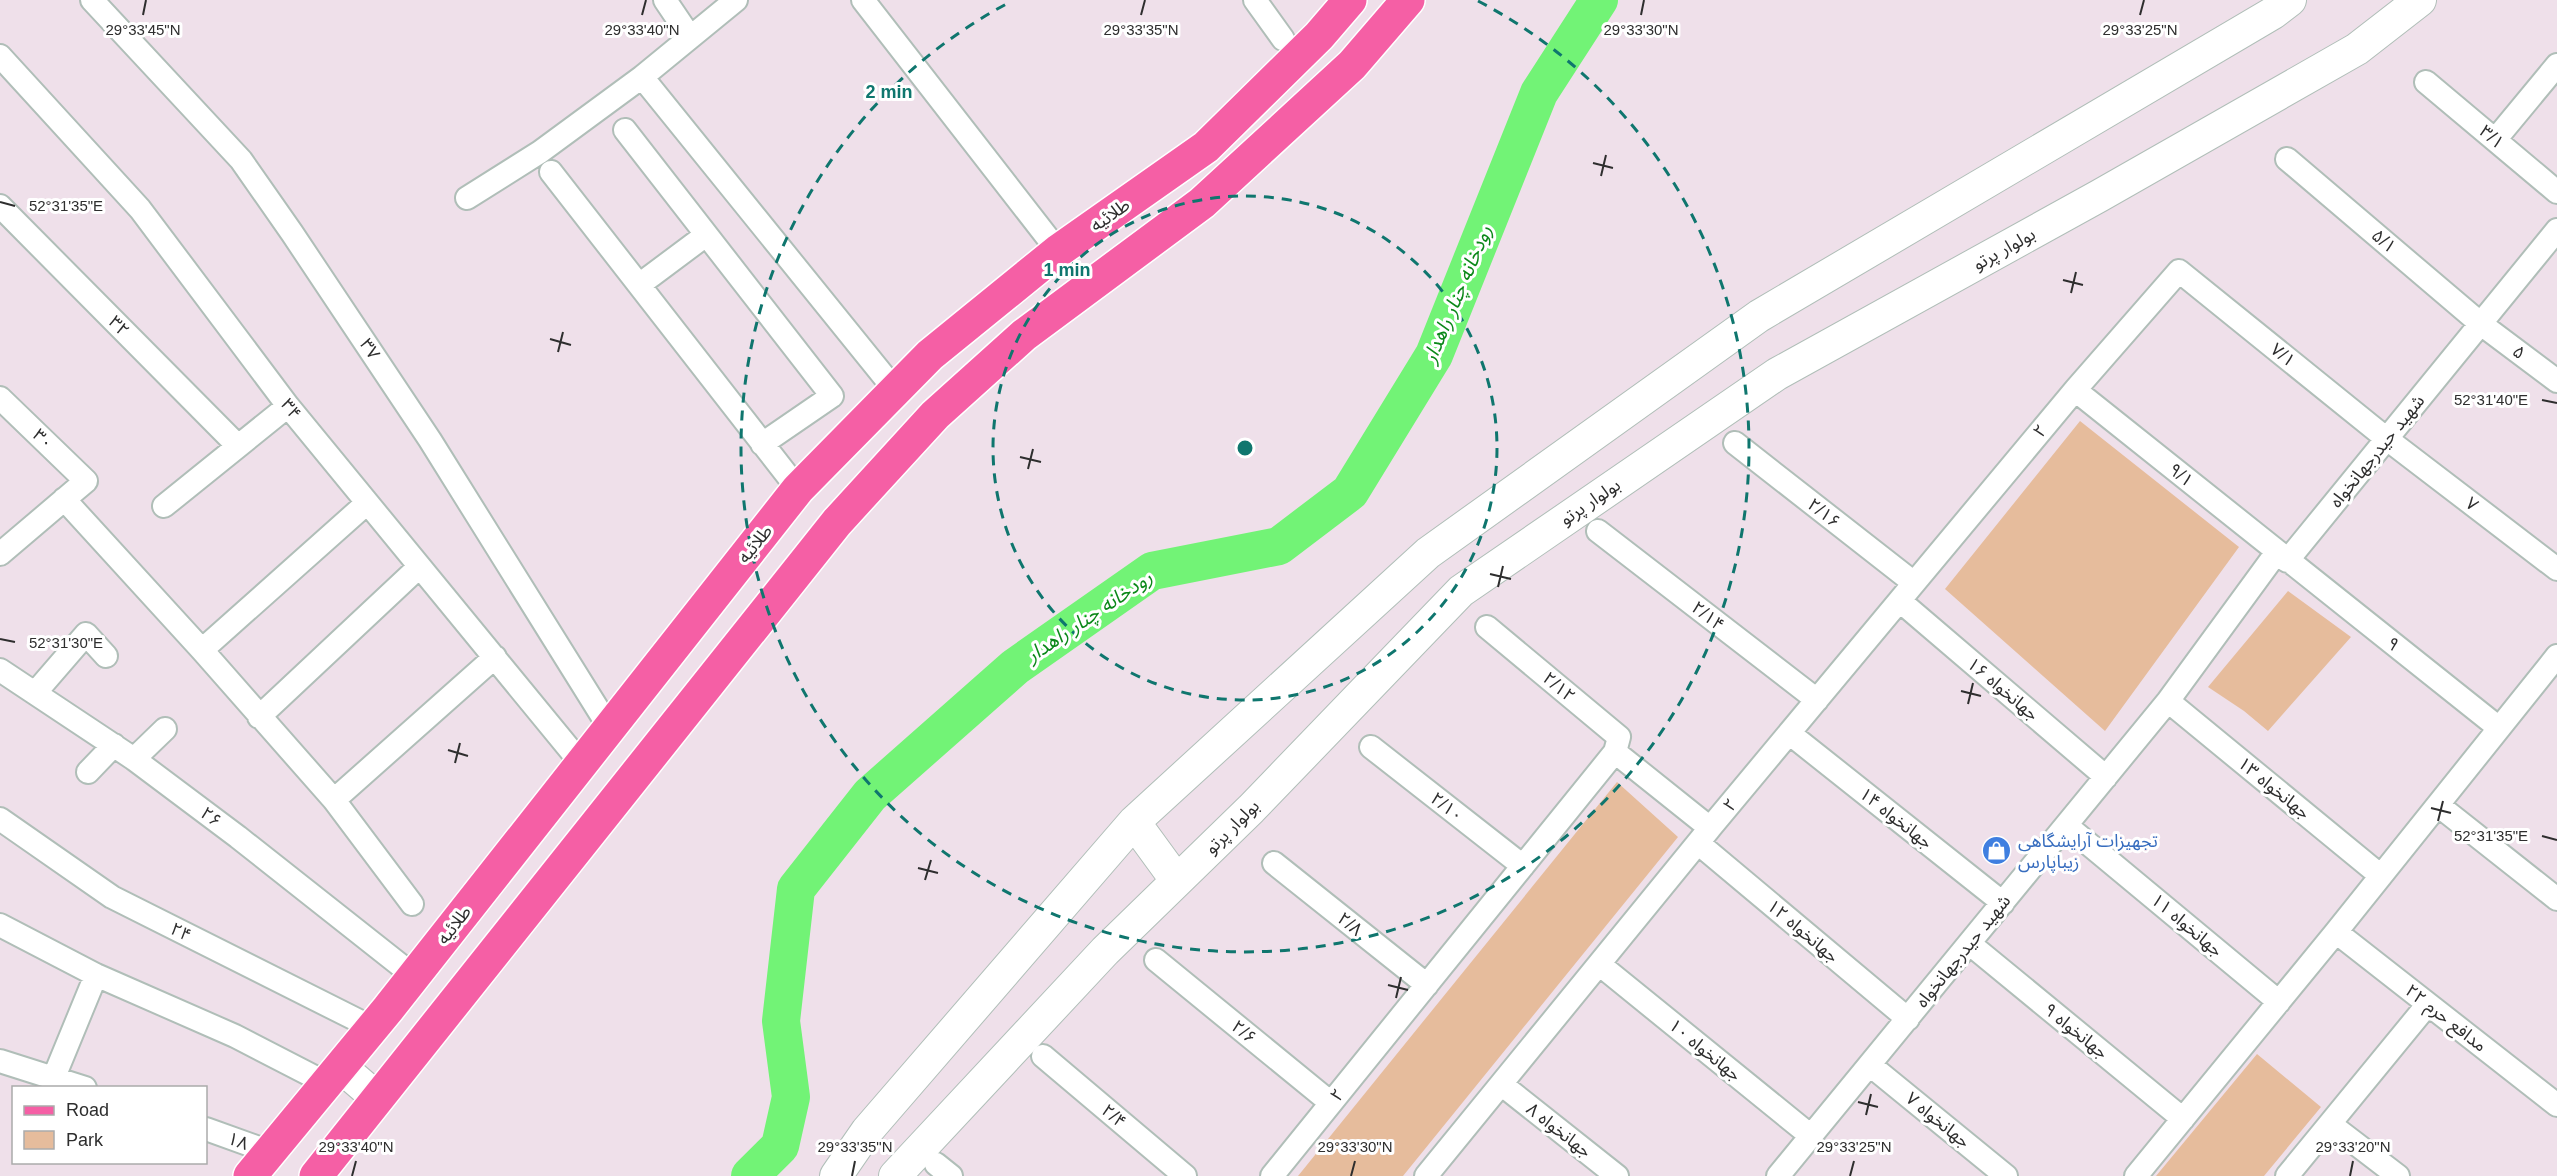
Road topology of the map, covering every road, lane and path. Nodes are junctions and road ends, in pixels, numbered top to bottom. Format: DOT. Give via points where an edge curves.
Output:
graph roads {
  1 [pos="92,0"];
  2 [pos="664,0"];
  3 [pos="736,0"];
  4 [pos="862,0"];
  5 [pos="1255,0"];
  6 [pos="1350,0"];
  7 [pos="1408,0"];
  8 [pos="2290,0"];
  9 [pos="2420,0"];
  10 [pos="690,37"];
  11 [pos="1283,39"];
  12 [pos="0,56"];
  13 [pos="2557,65"];
  14 [pos="642,76"];
  15 [pos="2426,82"];
  16 [pos="624,130"];
  17 [pos="2495,140"];
  18 [pos="2287,159"];
  19 [pos="551,171"];
  20 [pos="2557,192"];
  21 [pos="467,198"];
  22 [pos="0,206"];
  23 [pos="2557,230"];
  24 [pos="706,235"];
  25 [pos="1058,251"];
  26 [pos="2179,271"];
  27 [pos="639,285"];
  28 [pos="2481,324"];
  29 [pos="2557,381"];
  30 [pos="895,390"];
  31 [pos="2075,390"];
  32 [pos="0,398"];
  33 [pos="288,405"];
  34 [pos="2387,439"];
  35 [pos="1735,443"];
  36 [pos="762,444"];
  37 [pos="238,446"];
  38 [pos="798,489"];
  39 [pos="64,499"];
  40 [pos="367,503"];
  41 [pos="164,506"];
  42 [pos="1598,531"];
  43 [pos="1,550"];
  44 [pos="2282,556"];
  45 [pos="419,567"];
  46 [pos="2557,569"];
  47 [pos="1907,592"];
  48 [pos="1487,627"];
  49 [pos="202,650"];
  50 [pos="106,656"];
  51 [pos="495,657"];
  52 [pos="0,670"];
  53 [pos="2552,671"];
  54 [pos="35,693"];
  55 [pos="1817,700"];
  56 [pos="2168,701"];
  57 [pos="260,717"];
  58 [pos="609,727"];
  59 [pos="2499,728"];
  60 [pos="165,729"];
  61 [pos="1789,734"];
  62 [pos="114,746"];
  63 [pos="1371,747"];
  64 [pos="1616,752"];
  65 [pos="134,759"];
  66 [pos="581,763"];
  67 [pos="88,772"];
  68 [pos="2106,777"];
  69 [pos="334,800"];
  70 [pos="2438,805"];
  71 [pos="0,819"];
  72 [pos="1134,822"];
  73 [pos="2067,826"];
  74 [pos="1704,836"];
  75 [pos="1274,863"];
  76 [pos="1523,866"];
  77 [pos="2381,876"];
  78 [pos="1177,881"];
  79 [pos="2557,899"];
  80 [pos="2003,903"];
  81 [pos="412,904"];
  82 [pos="0,925"];
  83 [pos="2336,932"];
  84 [pos="1970,944"];
  85 [pos="1156,960"];
  86 [pos="1599,964"];
  87 [pos="96,975"];
  88 [pos="414,976"];
  89 [pos="1427,985"];
  90 [pos="2279,1002"];
  91 [pos="2428,1004"];
  92 [pos="1908,1019"];
  93 [pos="373,1028"];
  94 [pos="1043,1056"];
  95 [pos="0,1061"];
  96 [pos="1870,1065"];
  97 [pos="334,1076"];
  98 [pos="54,1077"];
  99 [pos="1501,1084"];
  100 [pos="79,1086"];
  101 [pos="377,1098"];
  102 [pos="1331,1103"];
  103 [pos="2557,1105"];
  104 [pos="2183,1119"];
  105 [pos="2330,1124"];
  106 [pos="207,1130"];
  107 [pos="1811,1136"];
  108 [pos="260,1164"];
  109 [pos="316,1176"];
  110 [pos="836,1176"];
  111 [pos="896,1176"];
  112 [pos="1185,1176"];
  113 [pos="1272,1176"];
  114 [pos="1426,1176"];
  115 [pos="1617,1176"];
  116 [pos="1778,1176"];
  117 [pos="2006,1176"];
  118 [pos="2136,1176"];
  119 [pos="2287,1176"];
  120 [pos="2398,1176"];
  1 -- 58 [label="street, ۳۷" via="247,169 430,440"];
  2 -- 10 [label="street"];
  3 -- 10 [label="street"];
  4 -- 25 [label="street"];
  5 -- 11 [label="street"];
  6 -- 25 [label="main road, طلائیه" via="1319,36 1206,147"];
  7 -- 101 [label="main road" via="1352,65 1202,203 1024,335 935,414 829,531"];
  8 -- 72 [label="main road" via="1749,323 1428,553"];
  9 -- 78 [label="main road, بولوار پرتو" via="2356,49 1777,374 1461,591"];
  10 -- 14 [label="street"];
  12 -- 33 [label="street, ۳۴" via="140,209"];
  13 -- 17 [label="street"];
  14 -- 21 [label="street" via="540,153"];
  14 -- 30 [label="street"];
  15 -- 17 [label="street, ۳/۱"];
  16 -- 24 [label="street"];
  17 -- 20 [label="street, ۳/۱"];
  18 -- 28 [label="street, ۵/۱"];
  19 -- 27 [label="street"];
  22 -- 37 [label="street, ۳۲"];
  23 -- 28 [label="street, شهید حیدرجهانخواه"];
  24 -- 27 [label="street"];
  24 -- 36 [label="street" via="832,396"];
  25 -- 30 [label="main road, طلائیه" via="930,355"];
  26 -- 31 [label="street, ۲"];
  26 -- 34 [label="street, ۷/۱"];
  27 -- 36 [label="street"];
  28 -- 29 [label="street, ۵"];
  28 -- 34 [label="street, شهید حیدرجهانخواه"];
  30 -- 38 [label="main road, طلائیه"];
  31 -- 44 [label="street, ۹/۱"];
  31 -- 47 [label="street, ۲"];
  32 -- 39 [label="street, ۳۰" via="86,481"];
  33 -- 37 [label="street"];
  33 -- 40 [label="street, ۳۴"];
  34 -- 44 [label="street, شهید حیدرجهانخواه"];
  34 -- 46 [label="street, ۷"];
  35 -- 47 [label="street, ۲/۱۶"];
  36 -- 38 [label="street"];
  37 -- 41 [label="street"];
  38 -- 58 [label="main road, طلائیه"];
  39 -- 43 [label="street"];
  39 -- 49 [label="street"];
  40 -- 45 [label="street, ۳۴"];
  40 -- 49 [label="street"];
  42 -- 55 [label="street, ۲/۱۴"];
  44 -- 56 [label="street, شهید حیدرجهانخواه"];
  44 -- 59 [label="street, ۹"];
  45 -- 51 [label="street, ۳۴"];
  45 -- 57 [label="street"];
  47 -- 55 [label="street, ۲"];
  47 -- 68 [label="street, جهانخواه ۱۶"];
  48 -- 64 [label="street, ۲/۱۲" via="1619,737"];
  49 -- 57 [label="street"];
  50 -- 54 [label="street" via="86,634"];
  51 -- 66 [label="street, ۳۴"];
  51 -- 69 [label="street"];
  52 -- 54 [label="street, ۲۶"];
  53 -- 59 [label="street"];
  54 -- 62 [label="street, ۲۶"];
  55 -- 61 [label="street, ۲"];
  56 -- 68 [label="street, شهید حیدرجهانخواه"];
  56 -- 77 [label="street, جهانخواه ۱۳"];
  57 -- 69 [label="street"];
  58 -- 66 [label="main road, طلائیه"];
  59 -- 70 [label="street"];
  60 -- 65 [label="street"];
  61 -- 74 [label="street, ۲"];
  61 -- 80 [label="street, جهانخواه ۱۴"];
  62 -- 65 [label="street, ۲۶"];
  62 -- 67 [label="street"];
  63 -- 76 [label="street, ۲/۱۰"];
  64 -- 74 [label="street, ۲"];
  64 -- 76 [label="street, ۲"];
  65 -- 88 [label="street, ۲۶"];
  66 -- 88 [label="main road, طلائیه"];
  68 -- 73 [label="street, شهید حیدرجهانخواه"];
  69 -- 81 [label="street"];
  70 -- 77 [label="street"];
  70 -- 79 [label="street"];
  71 -- 93 [label="street, ۲۴" via="112,897"];
  72 -- 78 [label="main road"];
  72 -- 110 [label="main road" via="867,1131"];
  73 -- 80 [label="street, شهید حیدرجهانخواه"];
  73 -- 90 [label="street, جهانخواه ۱۱"];
  74 -- 86 [label="street"];
  74 -- 92 [label="street, جهانخواه ۱۲"];
  75 -- 89 [label="street, ۲/۸"];
  76 -- 89 [label="street, ۲"];
  77 -- 83 [label="street"];
  78 -- 111 [label="main road, بولوار پرتو" via="1105,951"];
  80 -- 84 [label="street, شهید حیدرجهانخواه"];
  82 -- 87 [label="street"];
  83 -- 90 [label="street"];
  83 -- 91 [label="street, مدافع حرم ۲۲"];
  84 -- 92 [label="street, شهید حیدرجهانخواه"];
  84 -- 104 [label="street, جهانخواه ۹"];
  85 -- 102 [label="street, ۲/۶"];
  86 -- 99 [label="street"];
  86 -- 107 [label="street, جهانخواه ۱۰"];
  87 -- 97 [label="street"];
  87 -- 98 [label="street"];
  88 -- 93 [label="main road, طلائیه"];
  89 -- 102 [label="street, ۲"];
  90 -- 104 [label="street"];
  91 -- 103 [label="street, مدافع حرم ۲۲"];
  91 -- 105 [label="street"];
  92 -- 96 [label="street, شهید حیدرجهانخواه"];
  93 -- 97 [label="main road, طلائیه"];
  94 -- 112 [label="street, ۲/۴"];
  95 -- 98 [label="street"];
  96 -- 107 [label="street, شهید حیدرجهانخواه"];
  96 -- 117 [label="street, جهانخواه ۷"];
  97 -- 101 [label="main road"];
  97 -- 108 [label="main road, طلائیه"];
  98 -- 100 [label="street"];
  99 -- 114 [label="street"];
  99 -- 115 [label="street, جهانخواه ۸"];
  101 -- 109 [label="main road"];
  102 -- 113 [label="street, ۲"];
  104 -- 118 [label="street"];
  105 -- 119 [label="street"];
  105 -- 120 [label="street"];
  106 -- 108 [label="street, ۱۸"];
  107 -- 116 [label="street, شهید حیدرجهانخواه"];
}
